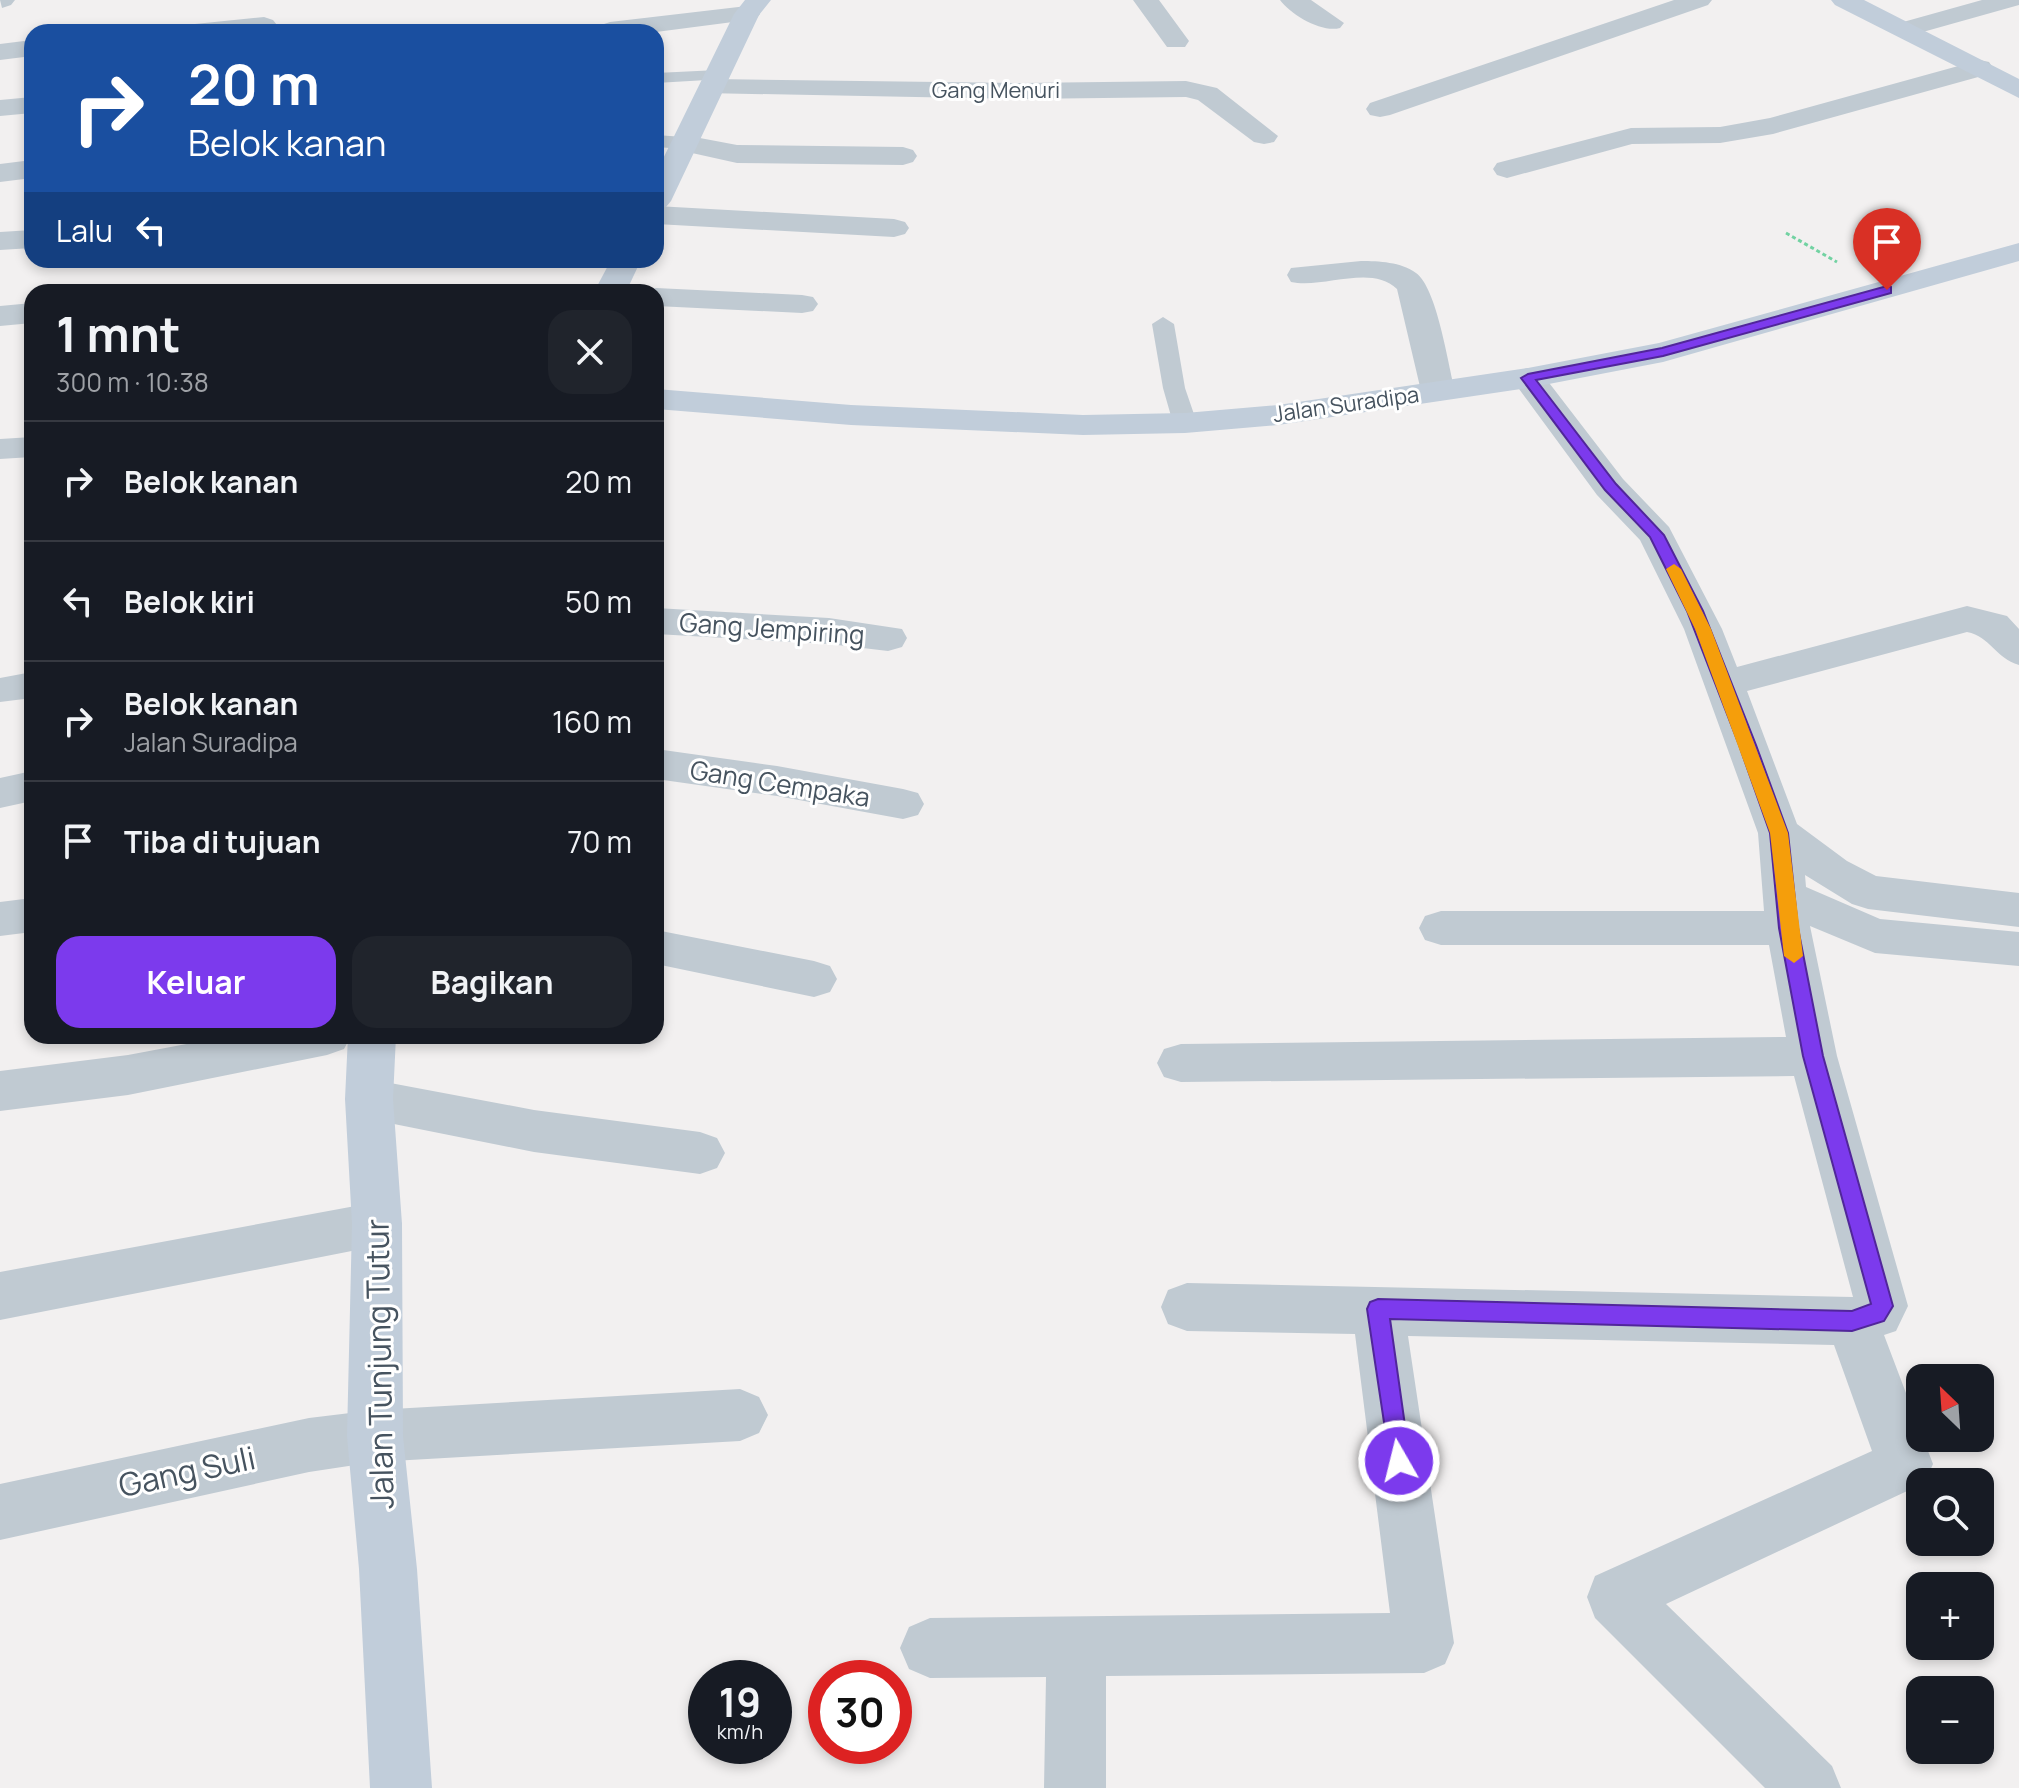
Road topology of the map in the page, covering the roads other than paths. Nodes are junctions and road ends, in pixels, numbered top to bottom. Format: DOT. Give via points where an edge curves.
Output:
graph roads {
  1 [pos="1146,0"];
  2 [pos="1293,0"];
  3 [pos="1699,0"];
  4 [pos="1844,0"];
  5 [pos="2010,0"];
  6 [pos="752,7"];
  7 [pos="1331,23"];
  8 [pos="647,24"];
  9 [pos="1905,29"];
  10 [pos="1176,41"];
  11 [pos="24,49"];
  12 [pos="0,52"];
  13 [pos="1980,68"];
  14 [pos="664,78"];
  15 [pos="716,81"];
  16 [pos="2019,90"];
  17 [pos="24,106"];
  18 [pos="0,108"];
  19 [pos="1380,109"];
  20 [pos="1264,136"];
  21 [pos="670,142"];
  22 [pos="903,156"];
  23 [pos="664,167"];
  24 [pos="1507,169"];
  25 [pos="24,170"];
  26 [pos="0,173"];
  27 [pos="664,215"];
  28 [pos="894,228"];
  29 [pos="24,240"];
  30 [pos="0,241"];
  31 [pos="2019,252"];
  32 [pos="1302,275"];
  33 [pos="664,297"];
  34 [pos="802,304"];
  35 [pos="24,314"];
  36 [pos="0,316"];
  37 [pos="1163,324"];
  38 [pos="1528,378"];
  39 [pos="1438,391"];
  40 [pos="664,400"];
  41 [pos="1185,423"];
  42 [pos="24,448"];
  43 [pos="0,449"];
  44 [pos="664,621"];
  45 [pos="888,638"];
  46 [pos="2019,652"];
  47 [pos="1724,684"];
  48 [pos="664,765"];
  49 [pos="24,788"];
  50 [pos="0,793"];
  51 [pos="903,804"];
  52 [pos="1779,833"];
  53 [pos="2019,910"];
  54 [pos="1787,912"];
  55 [pos="24,916"];
  56 [pos="0,919"];
  57 [pos="1441,928"];
  58 [pos="664,949"];
  59 [pos="2019,949"];
  60 [pos="814,979"];
  61 [pos="286,1044"];
  62 [pos="372,1044"];
  63 [pos="1813,1056"];
  64 [pos="1181,1063"];
  65 [pos="0,1091"];
  66 [pos="369,1099"];
  67 [pos="700,1153"];
  68 [pos="377,1224"];
  69 [pos="0,1296"];
  70 [pos="1187,1307"];
  71 [pos="1378,1309"];
  72 [pos="1852,1321"];
  73 [pos="740,1415"];
  74 [pos="375,1436"];
  75 [pos="0,1512"];
  76 [pos="1076,1646"];
  77 [pos="930,1648"];
  78 [pos="401,1788"];
  79 [pos="1075,1788"];
  80 [pos="1810,1788"];
  1 -- 10 [label="street"];
  2 -- 7 [label="street"];
  3 -- 19 [label="street"];
  4 -- 9 [label="street"];
  5 -- 9 [label="street"];
  6 -- 8 [label="street"];
  6 -- 15 [label="street"];
  9 -- 13 [label="street"];
  11 -- 12 [label="street"];
  13 -- 16 [label="street"];
  13 -- 24 [label="street" via="1773,126 1720,135 1631,136"];
  14 -- 15 [label="lane"];
  15 -- 20 [label="street, Gang Menuri" via="1021,91 1186,89 1207,94"];
  15 -- 21 [label="street"];
  17 -- 18 [label="street"];
  21 -- 22 [label="street" via="737,154"];
  21 -- 23 [label="street"];
  25 -- 26 [label="street"];
  27 -- 28 [label="street"];
  29 -- 30 [label="street"];
  31 -- 38 [label="street, Jalan Suradipa" via="1663,352"];
  32 -- 39 [label="street" via="1369,270 1405,278 1412,286"];
  33 -- 34 [label="street"];
  35 -- 36 [label="street"];
  37 -- 41 [label="lane"];
  38 -- 39 [label="street, Jalan Suradipa"];
  38 -- 47 [label="street" via="1610,487 1656,535"];
  39 -- 41 [label="street, Jalan Suradipa"];
  40 -- 41 [label="street, Jalan Suradipa" via="1001,423"];
  42 -- 43 [label="street"];
  44 -- 45 [label="street, Gang Jempiring"];
  46 -- 47 [label="street" via="1993,625 1967,619"];
  47 -- 52 [label="street"];
  48 -- 51 [label="street, Gang Cempaka"];
  49 -- 50 [label="street"];
  52 -- 53 [label="street" via="1868,892"];
  52 -- 54 [label="street"];
  54 -- 57 [label="street"];
  54 -- 59 [label="street" via="1875,936"];
  54 -- 63 [label="street"];
  55 -- 56 [label="street"];
  58 -- 60 [label="street"];
  61 -- 65 [label="street" via="128,1075"];
  62 -- 66 [label="street, Jalan Tunjung Tutur"];
  63 -- 64 [label="street"];
  63 -- 72 [label="street" via="1881,1296 1877,1314"];
  66 -- 67 [label="street" via="534,1131"];
  66 -- 68 [label="street, Jalan Tunjung Tutur"];
  68 -- 69 [label="street"];
  68 -- 74 [label="street, Jalan Tunjung Tutur"];
  70 -- 71 [label="street"];
  71 -- 72 [label="street"];
  71 -- 76 [label="street" via="1424,1643"];
  72 -- 80 [label="street" via="1905,1464 1616,1597"];
  73 -- 74 [label="street, Gang Suli"];
  74 -- 75 [label="street, Gang Suli" via="309,1445"];
  74 -- 78 [label="street, Jalan Tunjung Tutur"];
  76 -- 77 [label="street"];
  76 -- 79 [label="street"];
}
